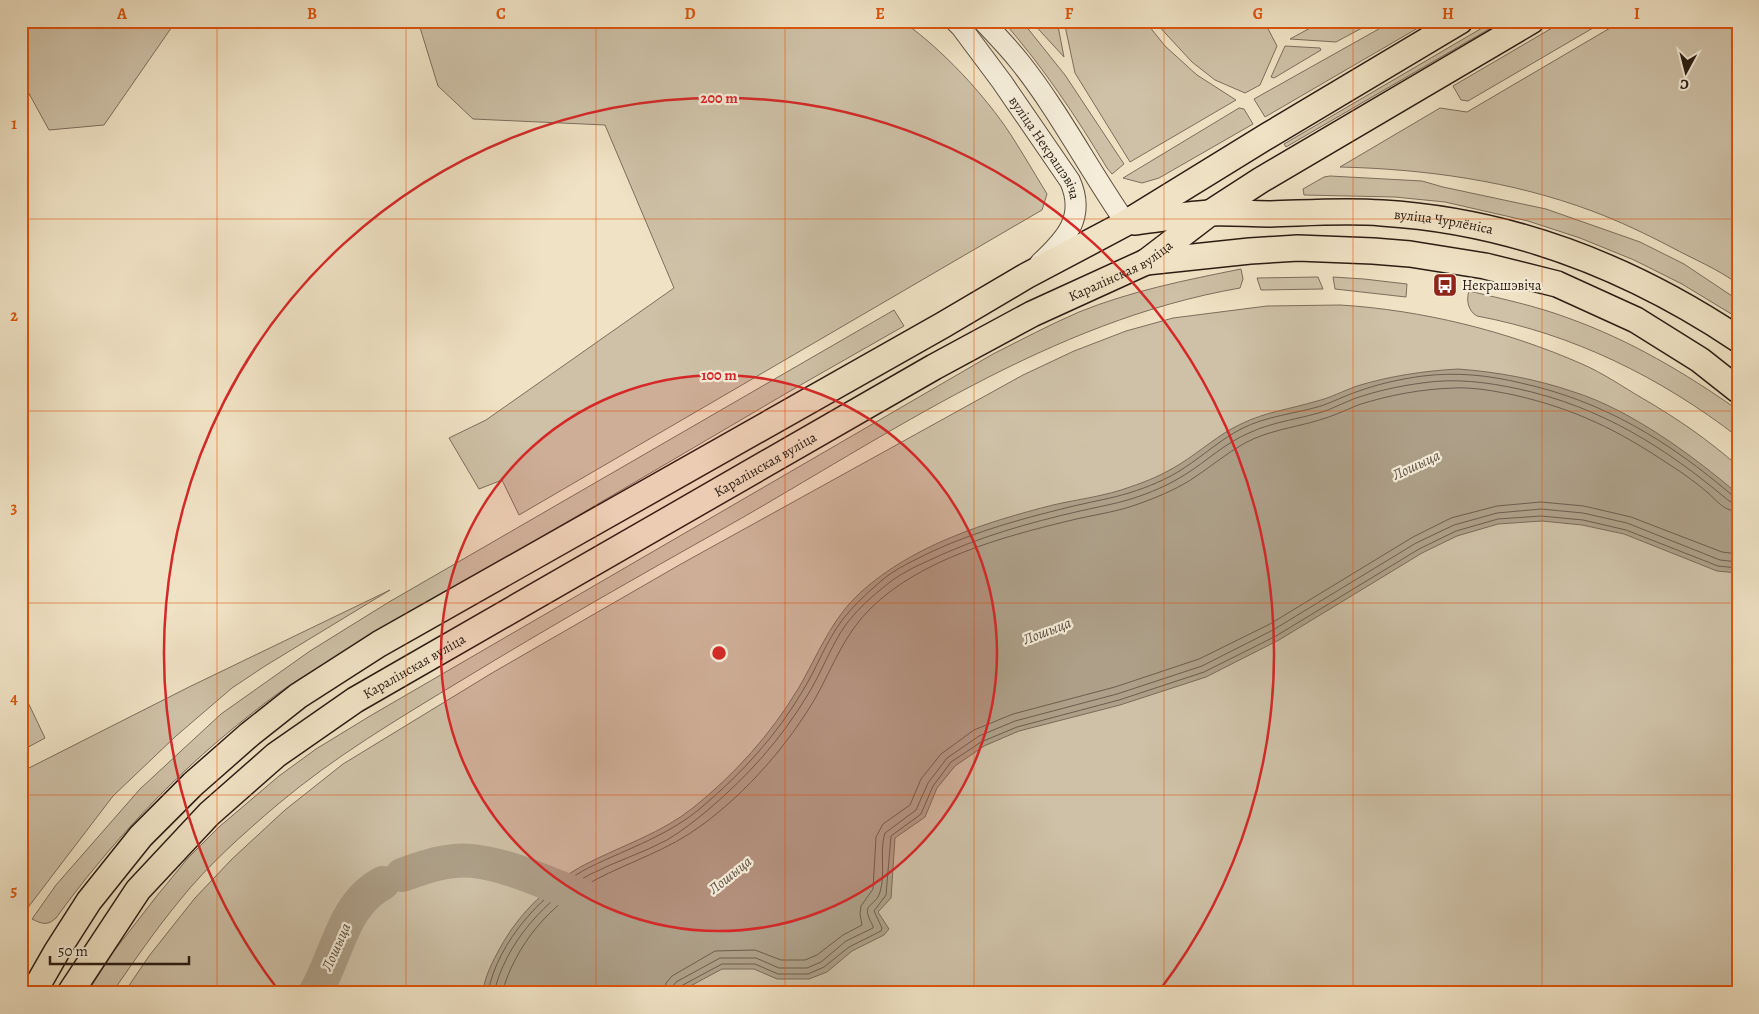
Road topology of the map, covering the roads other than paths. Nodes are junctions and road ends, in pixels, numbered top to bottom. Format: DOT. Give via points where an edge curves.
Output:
graph roads {
  1 [pos="955,21"];
  2 [pos="983,21"];
  3 [pos="1460,21"];
  4 [pos="1531,21"];
  5 [pos="1261,180"];
  6 [pos="1210,213"];
  7 [pos="1270,214"];
  8 [pos="1126,223"];
  9 [pos="1146,262"];
  10 [pos="1026,276"];
  11 [pos="1738,339"];
  12 [pos="1738,390"];
  13 [pos="572,536"];
  14 [pos="588,566"];
  15 [pos="33,993"];
  16 [pos="70,993"];
  1 -- 10 [label="street, вуліца Некрашэвіча" via="1002,82 1070,181 1076,196 1074,216 1066,237"];
  2 -- 8 [label="street, вуліца Некрашэвіча" via="1019,60 1044,95"];
  3 -- 8 [label="main road"];
  4 -- 5 [label="main road, Каралінская вуліца"];
  5 -- 6 [label="main road, Каралінская вуліца"];
  5 -- 7 [label="main road" via="1254,195 1256,203"];
  6 -- 7 [label="main road, вуліца Чурлёніса"];
  6 -- 8 [label="main road, вуліца Чурлёніса"];
  6 -- 9 [label="main road, Каралінская вуліца"];
  7 -- 11 [label="main road, вуліца Чурлёніса" via="1383,213 1446,219 1514,234 1585,257 1629,276 1699,313"];
  8 -- 9 [label="main road"];
  8 -- 10 [label="main road"];
  9 -- 12 [label="main road" via="1298,248 1401,253 1485,266 1557,284 1636,320 1700,360"];
  9 -- 14 [label="main road, Каралінская вуліца" via="1032,314 934,367"];
  10 -- 13 [label="main road"];
  13 -- 14 [label="main road" via="572,557"];
  13 -- 15 [label="main road" via="379,644 298,696 250,734 141,836 89,901"];
  14 -- 16 [label="main road, Каралінская вуліца" via="355,700 276,755 209,814 138,890"];
}
